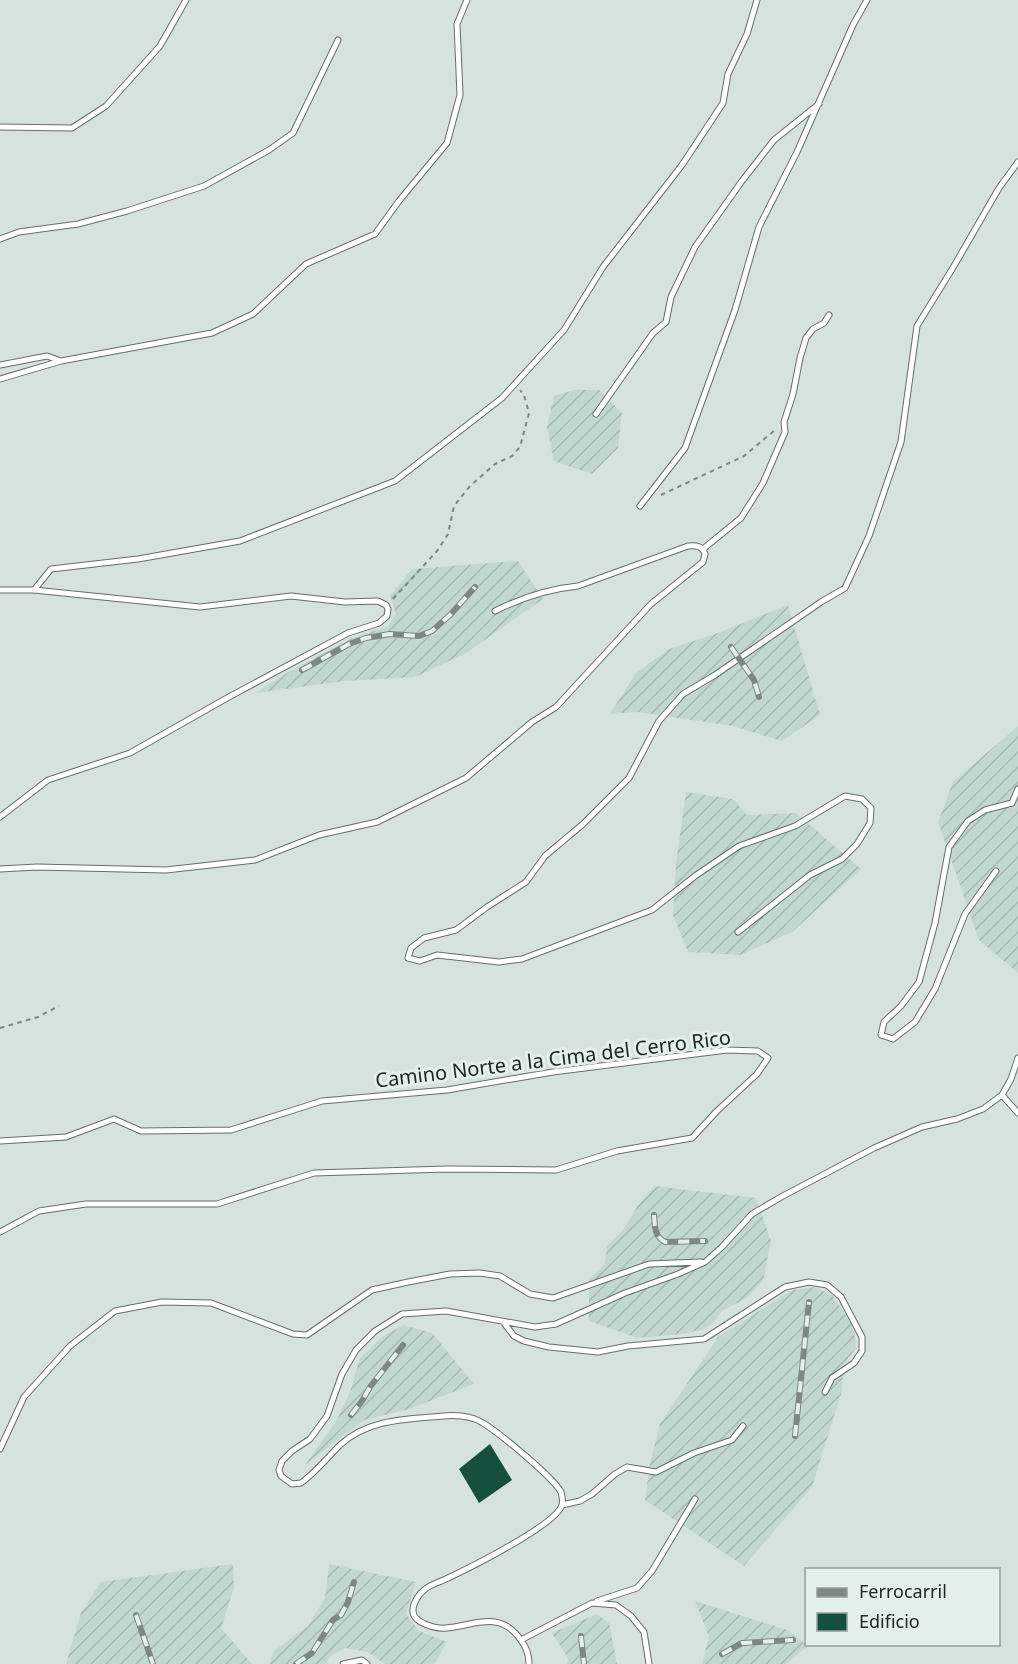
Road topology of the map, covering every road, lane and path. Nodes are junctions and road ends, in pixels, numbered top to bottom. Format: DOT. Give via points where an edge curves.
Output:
graph roads {
  1 [pos="186,0"];
  2 [pos="468,0"];
  3 [pos="757,0"];
  4 [pos="867,0"];
  5 [pos="338,40"];
  6 [pos="820,103"];
  7 [pos="0,127"];
  8 [pos="1018,162"];
  9 [pos="0,239"];
  10 [pos="829,315"];
  11 [pos="61,361"];
  12 [pos="0,364"];
  13 [pos="0,379"];
  14 [pos="516,383"];
  15 [pos="596,414"];
  16 [pos="784,422"];
  17 [pos="658,497"];
  18 [pos="640,506"];
  19 [pos="703,549"];
  20 [pos="0,590"];
  21 [pos="34,590"];
  22 [pos="386,605"];
  23 [pos="495,611"];
  24 [pos="1018,789"];
  25 [pos="0,817"];
  26 [pos="0,869"];
  27 [pos="996,871"];
  28 [pos="738,933"];
  29 [pos="59,1006"];
  30 [pos="0,1028"];
  31 [pos="1018,1058"];
  32 [pos="1002,1095"];
  33 [pos="1018,1113"];
  34 [pos="0,1141"];
  35 [pos="0,1232"];
  36 [pos="705,1262"];
  37 [pos="504,1323"];
  38 [pos="825,1392"];
  39 [pos="743,1426"];
  40 [pos="0,1449"];
  41 [pos="695,1499"];
  42 [pos="562,1506"];
  43 [pos="592,1603"];
  44 [pos="521,1640"];
  45 [pos="343,1664"];
  46 [pos="367,1664"];
  47 [pos="529,1664"];
  48 [pos="649,1664"];
  1 -- 7 [label="lane" via="160,46 106,106 72,128"];
  2 -- 11 [label="lane" via="457,24 460,95 447,143 375,234 306,264 253,314 212,333"];
  3 -- 14 [label="lane" via="747,34 728,74 723,103 682,165 603,267 564,330"];
  4 -- 6 [label="lane"];
  5 -- 9 [label="lane" via="293,133 269,150 204,186 78,224 19,232"];
  6 -- 15 [label="lane" via="774,140 742,181 695,247 671,297 666,322 653,333"];
  6 -- 18 [label="lane" via="759,227 735,310 685,448"];
  8 -- 28 [label="lane" via="917,326 901,442 869,536 845,588 683,694 659,721 629,778 545,856 526,882 456,930 424,938 411,948 408,958 420,961 437,955 499,962 522,959 652,910 739,846 795,826 845,796 862,799 871,808 870,823 857,844 842,859 810,875"];
  10 -- 16 [label="lane" via="807,338"];
  11 -- 12 [label="lane" via="46,356"];
  11 -- 13 [label="lane"];
  14 -- 21 [label="lane" via="395,481 240,541 51,569"];
  14 -- 22 [label="path" via="529,413 520,447 470,486 454,506 448,534 437,551"];
  16 -- 17 [label="path" via="744,456"];
  16 -- 19 [label="lane" via="782,442 741,518"];
  19 -- 23 [label="lane" via="688,546 578,585 518,600"];
  19 -- 26 [label="lane" via="703,561 651,604 556,707 532,722 466,778 377,822 319,835 255,860 166,870"];
  20 -- 21 [label="lane"];
  21 -- 22 [label="lane" via="200,607 291,596 378,601"];
  22 -- 25 [label="lane" via="387,616 379,623 348,633 130,753 48,780"];
  24 -- 27 [label="lane" via="1011,803 985,810 968,821 950,847 919,982 902,1006 884,1022 881,1035 893,1039 915,1022 935,989 965,914"];
  29 -- 30 [label="path"];
  31 -- 32 [label="lane"];
  32 -- 33 [label="lane"];
  32 -- 36 [label="lane" via="983,1109 922,1127 874,1148 781,1197 752,1214"];
  34 -- 35 [label="lane, Camino Norte a la Cima del Cerro Rico" via="66,1137 114,1119 141,1131 231,1130 322,1101 447,1090 727,1050 759,1052 768,1058 757,1074 692,1138 617,1151 556,1170 314,1173 217,1204 86,1204 39,1211"];
  36 -- 37 [label="lane" via="556,1324 535,1327"];
  36 -- 40 [label="lane" via="649,1264 554,1298 530,1294 500,1276 480,1273 408,1281 372,1290 307,1335 293,1334 211,1303 162,1302 115,1311 70,1346 24,1397"];
  37 -- 38 [label="lane" via="524,1341 597,1352 704,1339 785,1287 809,1282 827,1285 841,1297 862,1337 862,1351 854,1363 832,1378"];
  37 -- 42 [label="lane" via="446,1311 402,1314 356,1350 342,1374 327,1416 310,1439 282,1461 279,1470 292,1484 301,1482 355,1433 374,1424 455,1415 482,1422 546,1473 562,1493"];
  39 -- 42 [label="lane" via="732,1440 656,1472 627,1467 592,1494"];
  41 -- 43 [label="lane" via="652,1571 637,1588"];
  42 -- 44 [label="lane" via="553,1519 495,1554 424,1589 416,1600 413,1610 422,1623 444,1628 498,1621"];
  43 -- 44 [label="lane"];
  43 -- 48 [label="lane" via="616,1605 632,1616 644,1632"];
  44 -- 47 [label="lane"];
  45 -- 46 [label="lane" via="362,1660"];
}
